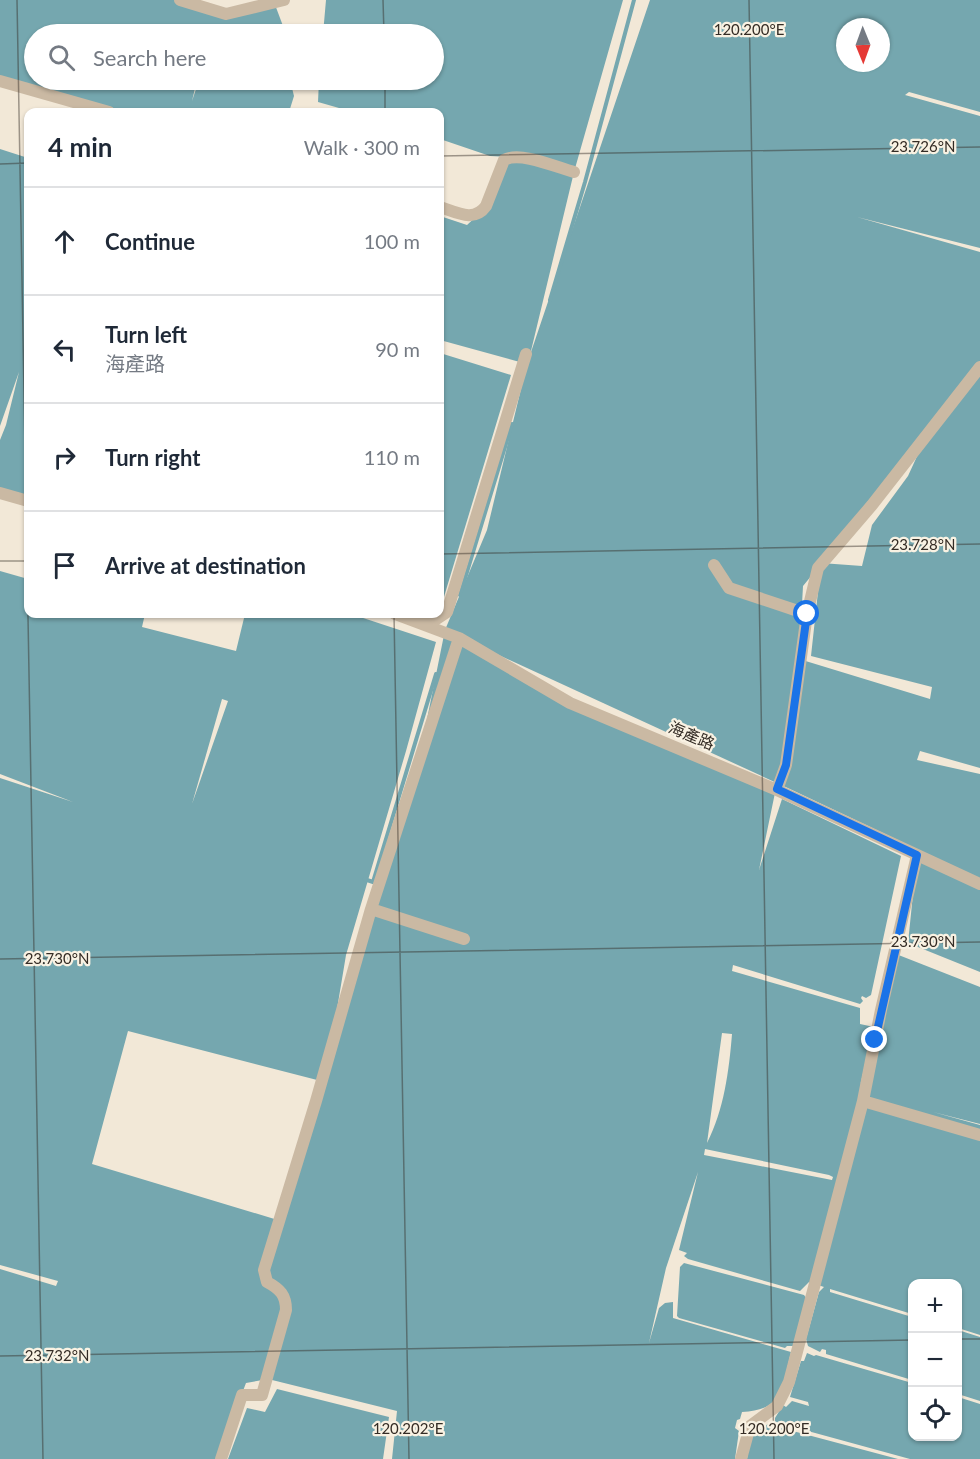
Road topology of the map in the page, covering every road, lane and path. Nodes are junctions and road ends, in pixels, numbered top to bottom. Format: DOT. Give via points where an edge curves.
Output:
graph roads {
  1 [pos="180,0"];
  2 [pos="284,0"];
  3 [pos="0,81"];
  4 [pos="24,88"];
  5 [pos="32,90"];
  6 [pos="95,108"];
  7 [pos="574,172"];
  8 [pos="444,208"];
  9 [pos="526,354"];
  10 [pos="980,368"];
  11 [pos="0,493"];
  12 [pos="24,500"];
  13 [pos="714,565"];
  14 [pos="444,614"];
  15 [pos="807,614"];
  16 [pos="407,618"];
  17 [pos="438,618"];
  18 [pos="413,620"];
  19 [pos="459,638"];
  20 [pos="777,789"];
  21 [pos="917,855"];
  22 [pos="980,884"];
  23 [pos="370,909"];
  24 [pos="464,939"];
  25 [pos="863,1101"];
  26 [pos="980,1135"];
  27 [pos="220,1459"];
  28 [pos="741,1459"];
  1 -- 2 [label="street" via="226,14"];
  3 -- 4 [label="street"];
  5 -- 6 [label="street"];
  7 -- 8 [label="street" via="519,156 510,157 504,160 481,212 472,216"];
  9 -- 14 [label="street"];
  10 -- 15 [label="street" via="818,568"];
  11 -- 12 [label="street"];
  13 -- 15 [label="street" via="729,588"];
  15 -- 20 [label="street" via="786,765"];
  16 -- 18 [label="street, 海產路"];
  17 -- 18 [label="street"];
  18 -- 19 [label="street, 海產路"];
  19 -- 20 [label="street, 海產路" via="570,703"];
  19 -- 23 [label="street"];
  20 -- 21 [label="street, 海產路"];
  21 -- 22 [label="street, 海產路"];
  21 -- 25 [label="street"];
  23 -- 24 [label="street"];
  23 -- 27 [label="street" via="264,1270 267,1282 278,1287 286,1298 286,1310 262,1395 242,1395"];
  25 -- 26 [label="street"];
  25 -- 28 [label="street" via="789,1382 777,1406 750,1426"];
}
